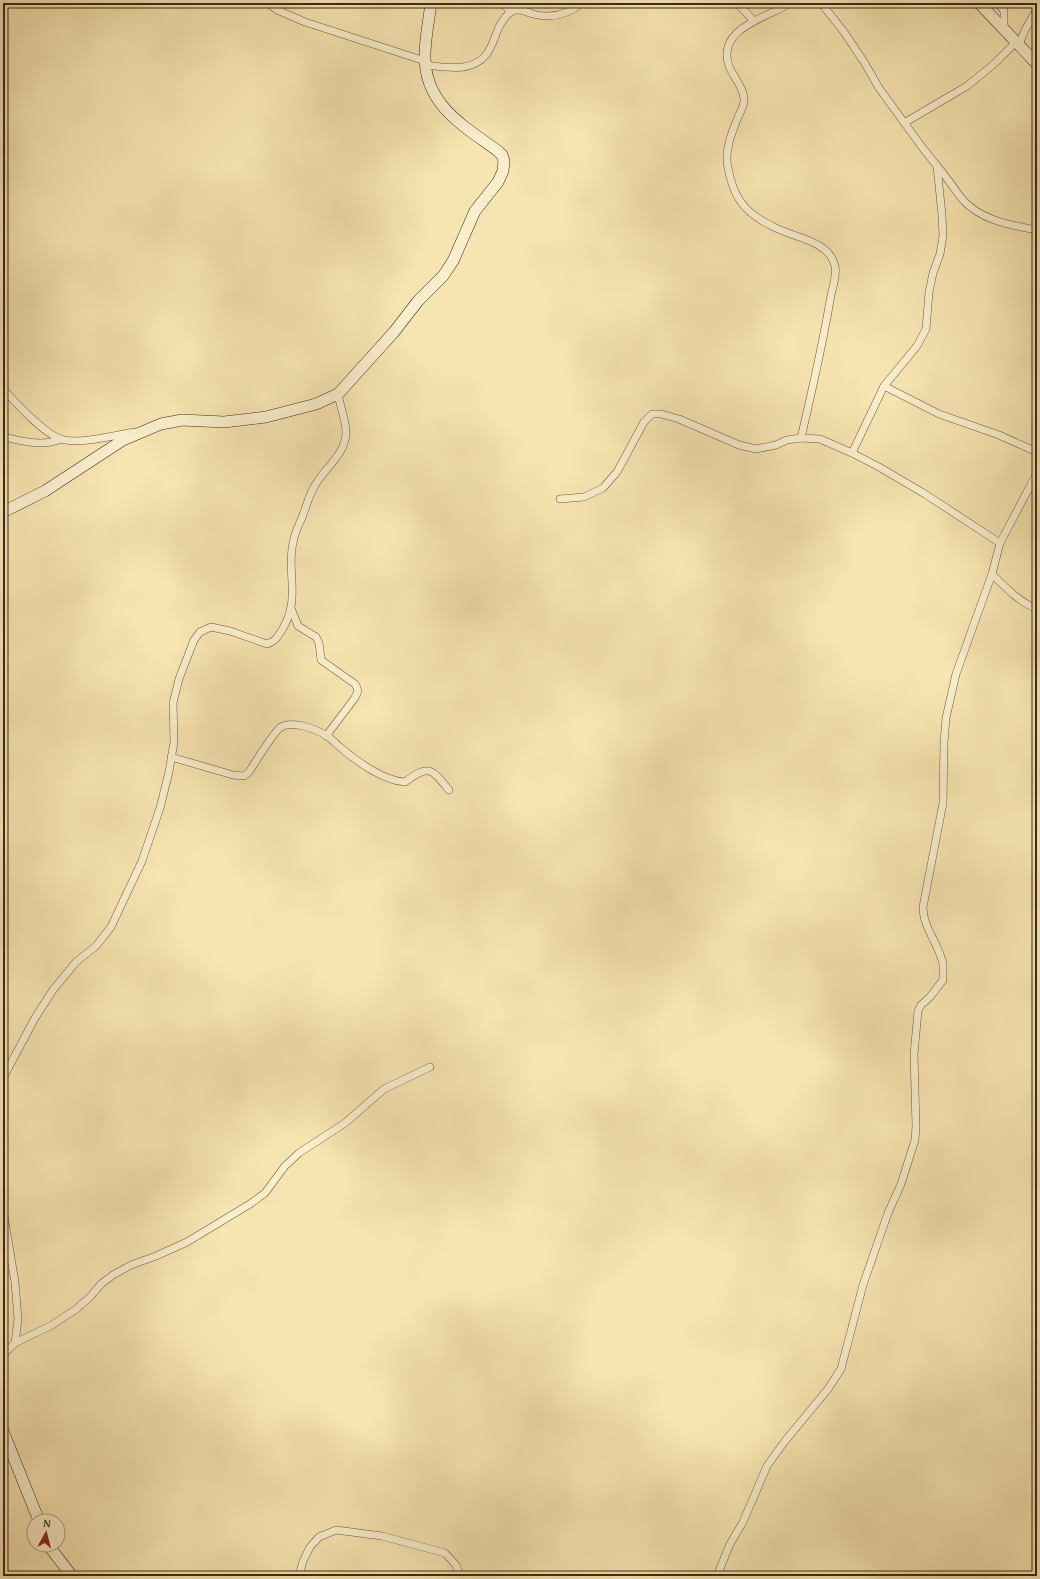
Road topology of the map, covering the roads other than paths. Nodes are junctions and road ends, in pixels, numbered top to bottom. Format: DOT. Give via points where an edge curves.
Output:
graph roads {
  1 [pos="268,3"];
  2 [pos="431,3"];
  3 [pos="502,3"];
  4 [pos="582,3"];
  5 [pos="737,3"];
  6 [pos="790,3"];
  7 [pos="821,3"];
  8 [pos="978,3"];
  9 [pos="998,3"];
  10 [pos="1037,9"];
  11 [pos="511,12"];
  12 [pos="754,21"];
  13 [pos="1004,29"];
  14 [pos="1018,43"];
  15 [pos="425,63"];
  16 [pos="1037,64"];
  17 [pos="904,123"];
  18 [pos="937,166"];
  19 [pos="1037,230"];
  20 [pos="884,386"];
  21 [pos="3,389"];
  22 [pos="338,394"];
  23 [pos="148,430"];
  24 [pos="3,437"];
  25 [pos="801,438"];
  26 [pos="61,439"];
  27 [pos="1037,452"];
  28 [pos="852,453"];
  29 [pos="1037,473"];
  30 [pos="560,499"];
  31 [pos="3,512"];
  32 [pos="1000,543"];
  33 [pos="992,574"];
  34 [pos="291,608"];
  35 [pos="1037,609"];
  36 [pos="326,736"];
  37 [pos="171,757"];
  38 [pos="450,790"];
  39 [pos="430,1067"];
  40 [pos="3,1078"];
  41 [pos="3,1210"];
  42 [pos="15,1343"];
  43 [pos="3,1354"];
  44 [pos="3,1431"];
  45 [pos="36,1513"];
  46 [pos="54,1553"];
  47 [pos="72,1576"];
  48 [pos="299,1576"];
  49 [pos="460,1576"];
  50 [pos="718,1576"];
  1 -- 15 [label="street" via="304,22"];
  2 -- 15 [label="street"];
  3 -- 11 [label="street"];
  4 -- 11 [label="street" via="565,14 550,17 522,10"];
  5 -- 12 [label="street"];
  6 -- 12 [label="street"];
  7 -- 17 [label="street" via="844,32"];
  8 -- 13 [label="street"];
  9 -- 13 [label="street" via="1004,11"];
  10 -- 14 [label="street"];
  11 -- 15 [label="street" via="503,19 486,55 477,63 460,68"];
  12 -- 25 [label="street" via="735,34 728,51 729,64 745,99 728,146 727,166 733,188 739,200 754,215 774,227 821,246 831,254 836,267"];
  13 -- 14 [label="street"];
  14 -- 16 [label="street"];
  14 -- 17 [label="street" via="967,86"];
  15 -- 22 [label="street" via="427,79 438,99 453,118 502,155 503,172 475,211 453,261 443,276 418,301 394,332"];
  17 -- 18 [label="street"];
  18 -- 19 [label="street" via="962,199 984,217"];
  18 -- 20 [label="street" via="942,236 940,254 929,292 926,329 917,346"];
  20 -- 27 [label="street" via="939,414 999,435"];
  20 -- 28 [label="street"];
  21 -- 26 [label="street" via="48,432"];
  22 -- 23 [label="street" via="316,404 266,417 224,422 182,420 161,424"];
  22 -- 34 [label="street" via="346,432 337,458 311,492 294,537 290,557 293,597"];
  23 -- 26 [label="street" via="76,441"];
  23 -- 31 [label="street" via="123,440 45,491"];
  24 -- 26 [label="street" via="42,444 50,444"];
  25 -- 28 [label="street" via="820,439"];
  25 -- 30 [label="street" via="756,450 738,445 680,419 652,414 644,422 616,472 603,488 584,497"];
  28 -- 32 [label="street" via="925,494"];
  29 -- 32 [label="street"];
  32 -- 33 [label="street"];
  33 -- 35 [label="street" via="1011,593 1028,606"];
  33 -- 50 [label="street" via="956,674 946,718 944,803 923,907 926,925 942,963 943,980 918,1011 914,1054 915,1140 863,1285 841,1368 828,1389 767,1466 730,1544"];
  34 -- 36 [label="street" via="298,626 316,637 322,660 358,688 358,693"];
  34 -- 37 [label="street" via="286,623 272,643 262,643 211,627 200,632 194,640 179,679 173,703 174,742"];
  36 -- 37 [label="street" via="298,724 280,727 244,776"];
  36 -- 38 [label="street" via="356,760 390,779 405,782 423,770 431,771"];
  37 -- 40 [label="street" via="160,808 142,861 111,927 96,946 76,962 53,990"];
  39 -- 42 [label="street" via="384,1089 346,1123 299,1153 285,1166 265,1193 250,1204 187,1242 130,1265 113,1275 74,1310 52,1325"];
  41 -- 42 [label="street" via="15,1282 18,1319"];
  42 -- 43 [label="street"];
  44 -- 45 [label="street"];
  46 -- 47 [label="street"];
  48 -- 49 [label="street" via="310,1548 319,1537 336,1530 382,1536 445,1553 456,1565"];
}
